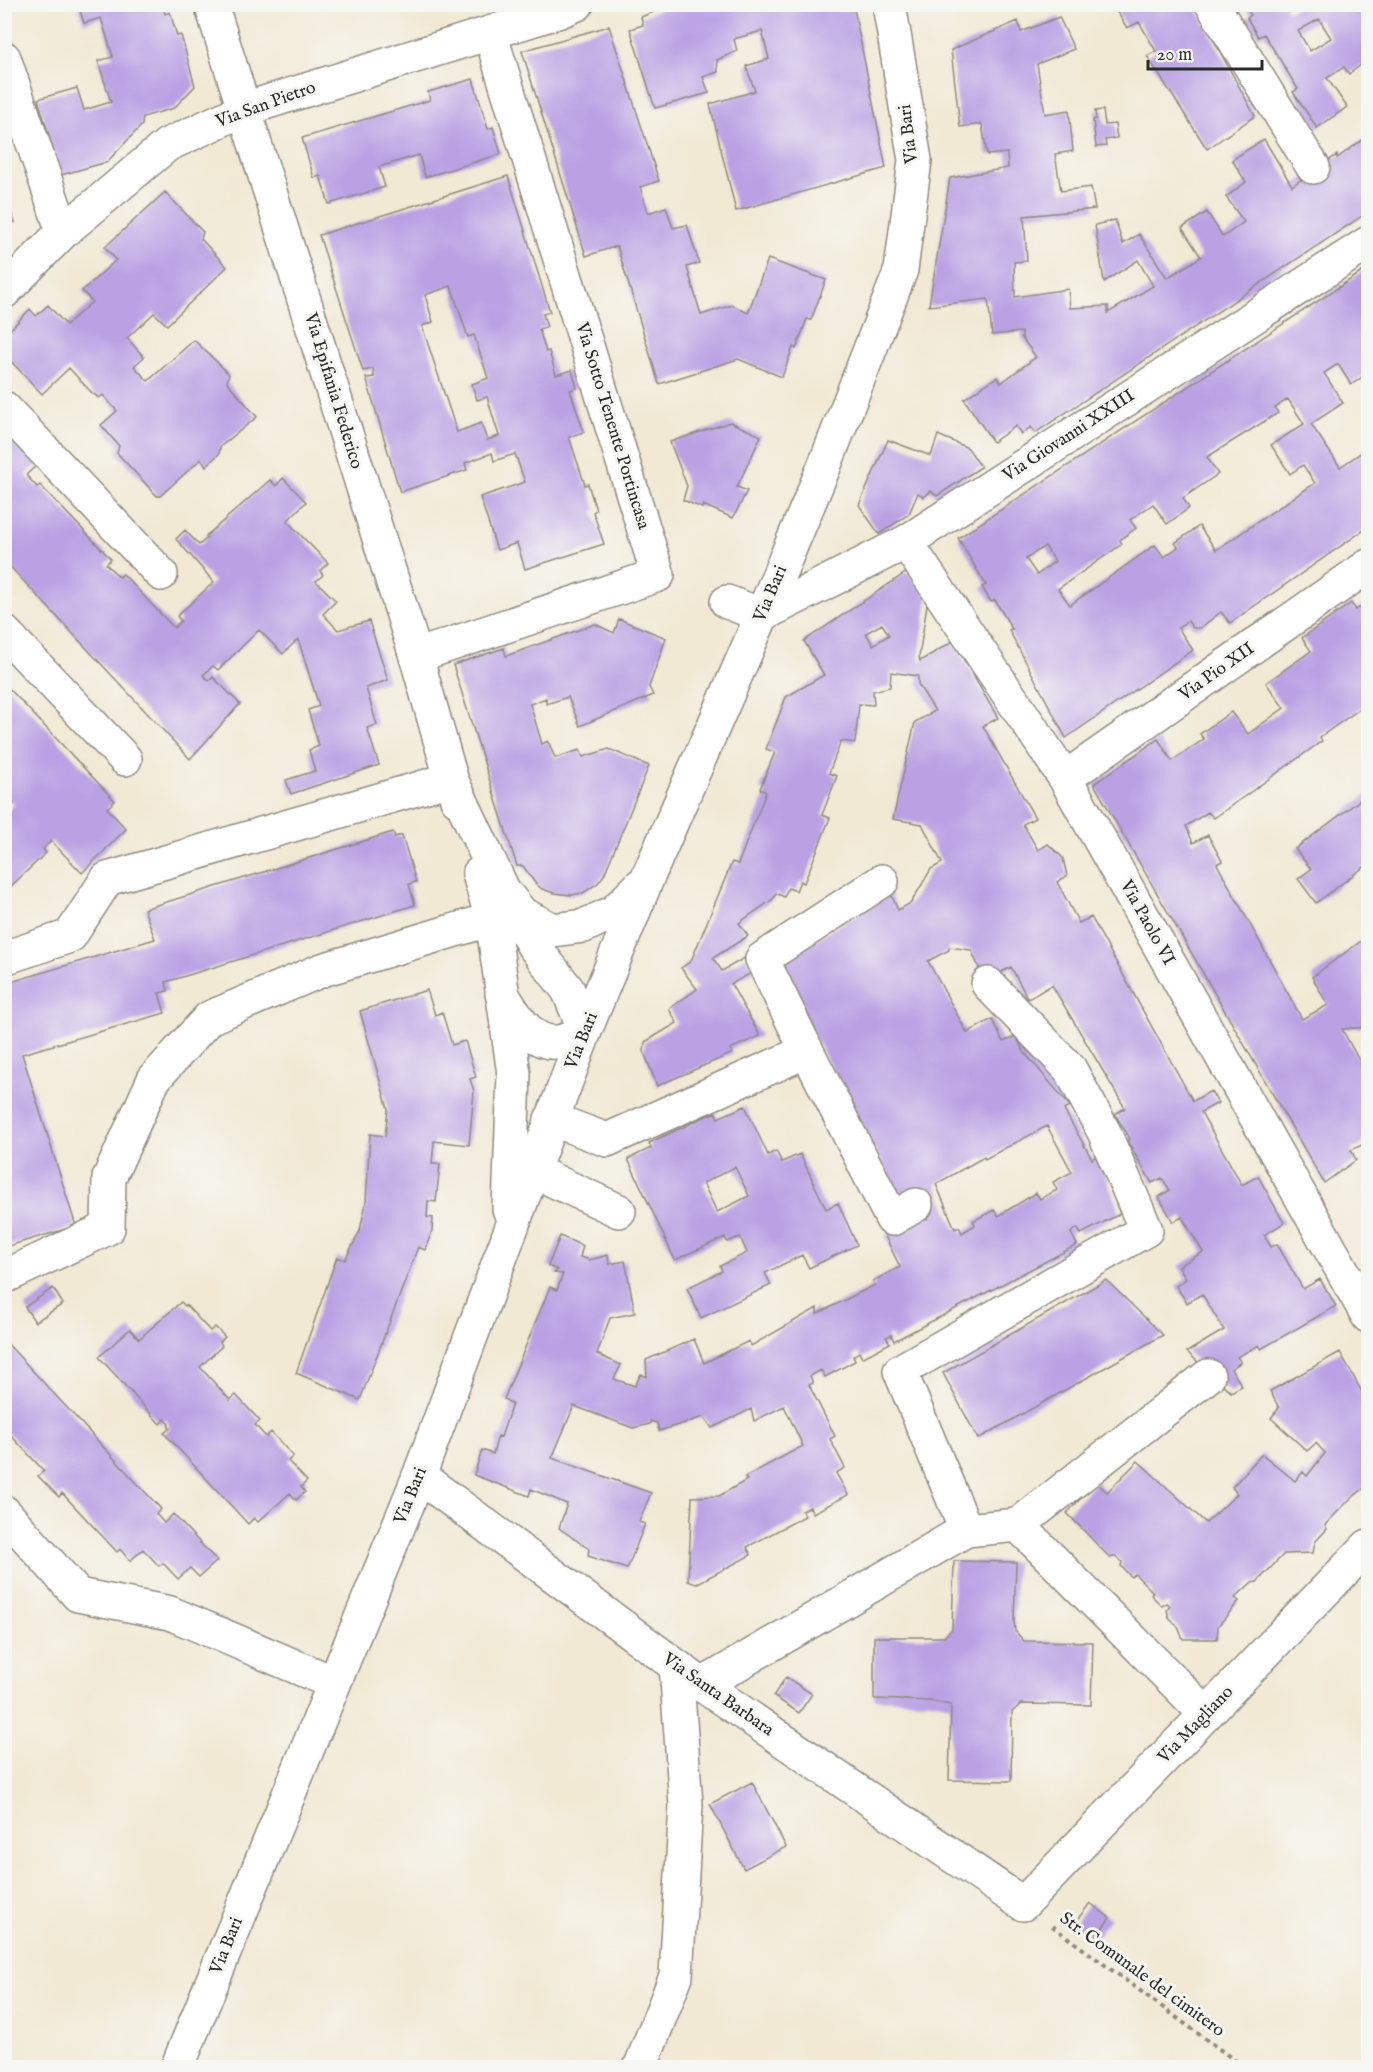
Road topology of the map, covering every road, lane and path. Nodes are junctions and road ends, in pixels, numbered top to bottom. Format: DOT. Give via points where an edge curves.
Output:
graph roads {
  1 [pos="211,4"];
  2 [pos="889,4"];
  3 [pos="1212,4"];
  4 [pos="565,7"];
  5 [pos="490,33"];
  6 [pos="4,58"];
  7 [pos="244,109"];
  8 [pos="1314,166"];
  9 [pos="63,232"];
  10 [pos="1368,243"];
  11 [pos="4,292"];
  12 [pos="4,408"];
  13 [pos="906,542"];
  14 [pos="1368,566"];
  15 [pos="161,574"];
  16 [pos="728,602"];
  17 [pos="762,615"];
  18 [pos="4,632"];
  19 [pos="416,656"];
  20 [pos="125,759"];
  21 [pos="1065,778"];
  22 [pos="451,779"];
  23 [pos="647,879"];
  24 [pos="882,881"];
  25 [pos="498,905"];
  26 [pos="4,958"];
  27 [pos="988,984"];
  28 [pos="502,994"];
  29 [pos="585,1031"];
  30 [pos="807,1051"];
  31 [pos="551,1119"];
  32 [pos="533,1171"];
  33 [pos="916,1205"];
  34 [pos="619,1211"];
  35 [pos="507,1241"];
  36 [pos="4,1277"];
  37 [pos="1368,1316"];
  38 [pos="1208,1376"];
  39 [pos="419,1476"];
  40 [pos="4,1512"];
  41 [pos="1018,1525"];
  42 [pos="966,1530"];
  43 [pos="1368,1546"];
  44 [pos="676,1666"];
  45 [pos="334,1683"];
  46 [pos="702,1685"];
  47 [pos="1206,1714"];
  48 [pos="1023,1904"];
  49 [pos="177,2067"];
  50 [pos="640,2067"];
  51 [pos="1245,2067"];
  1 -- 7 [label="street, Via Epifania Federico"];
  2 -- 17 [label="street, Via Bari" via="915,160 901,270"];
  3 -- 8 [label="street"];
  4 -- 5 [label="street, Via San Pietro"];
  5 -- 7 [label="street, Via San Pietro"];
  5 -- 19 [label="street, Via Sotto Tenente Portincasa" via="658,575"];
  6 -- 9 [label="street"];
  7 -- 9 [label="street, Via San Pietro" via="167,145"];
  7 -- 19 [label="street, Via Epifania Federico"];
  9 -- 11 [label="street, Via San Pietro"];
  10 -- 13 [label="street, Via Giovanni XXIII"];
  12 -- 15 [label="street"];
  13 -- 17 [label="street, Via Giovanni XXIII"];
  13 -- 21 [label="street, Via Paolo VI"];
  14 -- 21 [label="street, Via Pio XII"];
  16 -- 17 [label="street"];
  17 -- 23 [label="street, Via Bari"];
  18 -- 20 [label="street"];
  19 -- 22 [label="street, Via Epifania Federico"];
  21 -- 37 [label="street, Via Paolo VI"];
  22 -- 25 [label="street, Via Epifania Federico"];
  22 -- 26 [label="street" via="107,879 70,936"];
  23 -- 25 [label="street" via="614,912 584,926 553,930"];
  23 -- 29 [label="street, Via Bari"];
  24 -- 30 [label="street" via="762,959"];
  25 -- 28 [label="street, Via Epifania Federico"];
  25 -- 29 [label="street" via="568,990"];
  25 -- 36 [label="street" via="322,970 209,1018 154,1079 109,1178 108,1228"];
  27 -- 42 [label="street" via="1070,1069 1104,1132 1146,1230 900,1371"];
  28 -- 29 [label="street" via="525,1030 547,1042 562,1041"];
  28 -- 35 [label="street, Via Epifania Federico" via="513,1074"];
  29 -- 31 [label="street, Via Bari"];
  30 -- 31 [label="street" via="607,1140"];
  30 -- 33 [label="street" via="892,1219"];
  31 -- 32 [label="street, Via Bari"];
  32 -- 34 [label="street"];
  32 -- 35 [label="street, Via Bari"];
  35 -- 39 [label="street, Via Bari"];
  38 -- 41 [label="street"];
  39 -- 44 [label="street, Via Santa Barbara"];
  39 -- 45 [label="street, Via Bari"];
  40 -- 45 [label="street" via="78,1595 170,1613"];
  41 -- 42 [label="street"];
  41 -- 47 [label="street"];
  42 -- 46 [label="street"];
  43 -- 47 [label="street, Via Magliano"];
  44 -- 46 [label="street, Via Santa Barbara"];
  44 -- 50 [label="street" via="686,1805 676,1976"];
  45 -- 49 [label="street, Via Bari"];
  46 -- 48 [label="street, Via Santa Barbara"];
  47 -- 48 [label="street, Via Magliano"];
  48 -- 51 [label="path, Str. Comunale del cimitero"];
}
